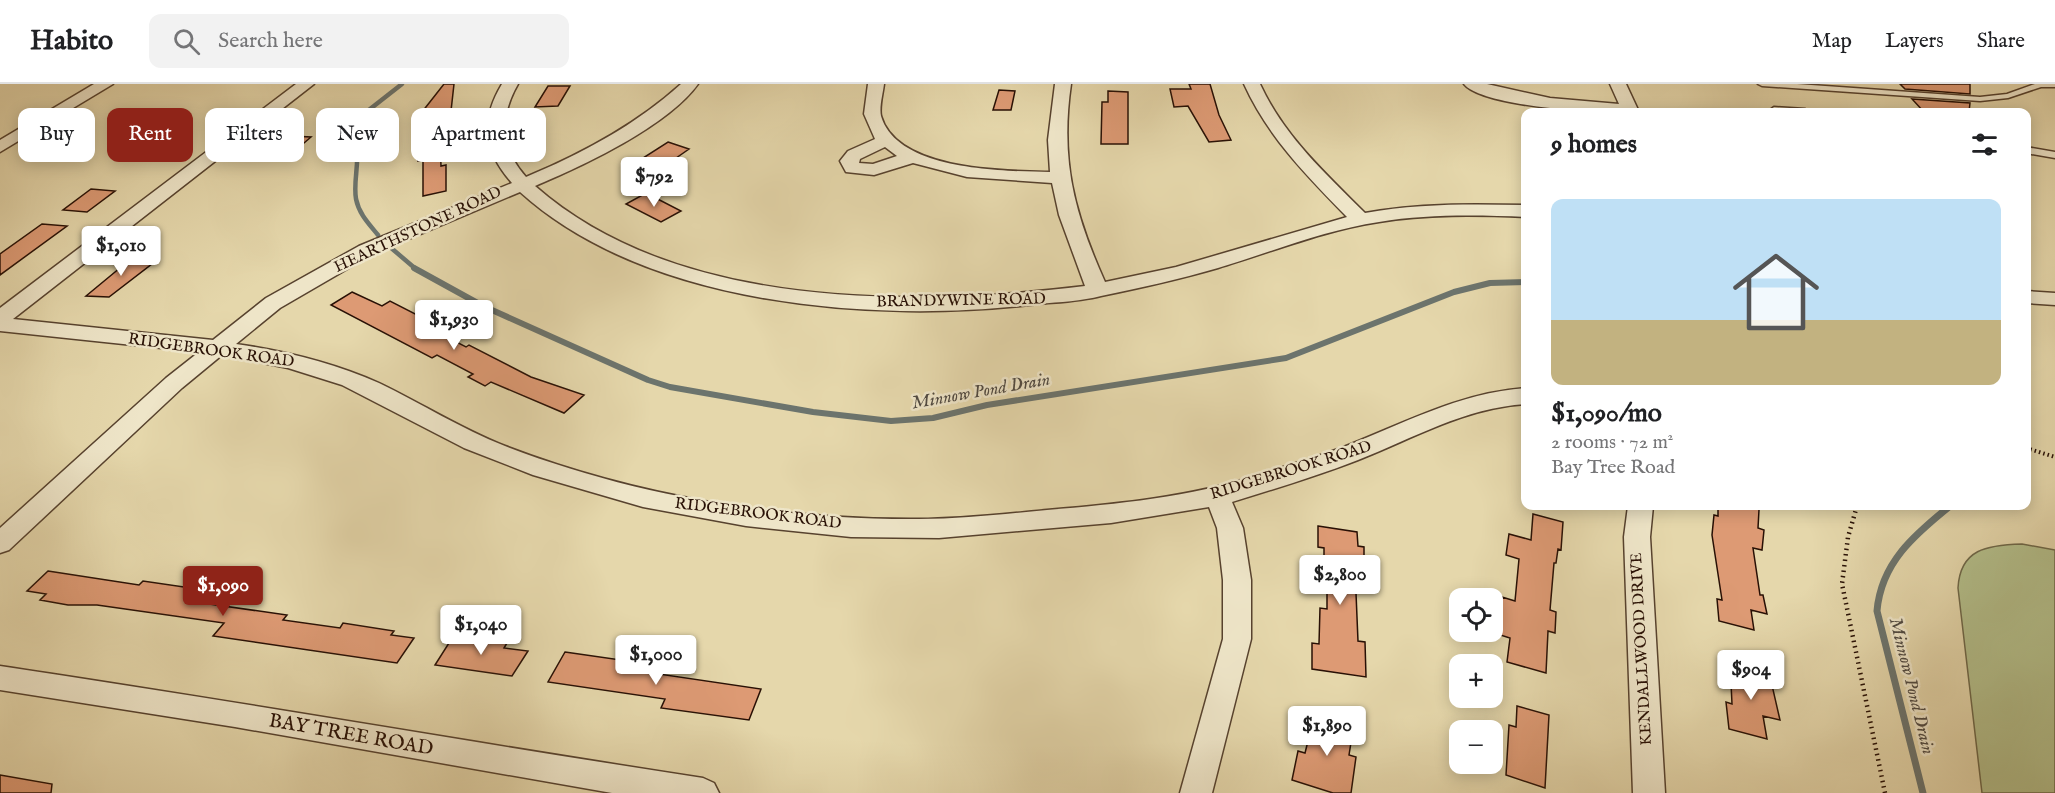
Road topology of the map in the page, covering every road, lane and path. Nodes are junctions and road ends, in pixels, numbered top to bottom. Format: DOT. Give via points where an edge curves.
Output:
graph roads {
  1 [pos="105,84"];
  2 [pos="306,84"];
  3 [pos="510,84"];
  4 [pos="690,84"];
  5 [pos="876,84"];
  6 [pos="1063,84"];
  7 [pos="1252,84"];
  8 [pos="1472,84"];
  9 [pos="1618,84"];
  10 [pos="1762,84"];
  11 [pos="1883,84"];
  12 [pos="2055,85"];
  13 [pos="1891,93"];
  14 [pos="1600,108"];
  15 [pos="1629,108"];
  16 [pos="887,140"];
  17 [pos="0,147"];
  18 [pos="2031,151"];
  19 [pos="2055,155"];
  20 [pos="913,157"];
  21 [pos="1058,178"];
  22 [pos="522,184"];
  23 [pos="1521,211"];
  24 [pos="1361,220"];
  25 [pos="1098,291"];
  26 [pos="2031,297"];
  27 [pos="2055,299"];
  28 [pos="0,318"];
  29 [pos="0,324"];
  30 [pos="214,348"];
  31 [pos="1521,397"];
  32 [pos="2031,450"];
  33 [pos="2055,457"];
  34 [pos="1217,496"];
  35 [pos="1640,510"];
  36 [pos="1856,510"];
  37 [pos="0,543"];
  38 [pos="0,678"];
  39 [pos="703,793"];
  40 [pos="1196,793"];
  41 [pos="1649,793"];
  42 [pos="1885,793"];
  1 -- 17 [label="street"];
  2 -- 28 [label="street"];
  3 -- 22 [label="street, BRANDYWINE ROAD" via="494,114 494,135 502,157"];
  4 -- 22 [label="street, HEARTHSTONE ROAD" via="663,109 601,148"];
  5 -- 16 [label="street" via="870,108 874,127"];
  6 -- 21 [label="street" via="1057,119"];
  7 -- 24 [label="street" via="1266,116 1288,144"];
  8 -- 14 [label="street" via="1511,97"];
  9 -- 15 [label="street"];
  10 -- 13 [label="lane"];
  11 -- 13 [label="lane"];
  12 -- 13 [label="lane" via="1980,99"];
  16 -- 20 [label="street"];
  16 -- 20 [label="street" via="854,155 849,161 852,168 874,170"];
  18 -- 19 [label="lane"];
  20 -- 21 [label="street" via="962,172"];
  21 -- 25 [label="street" via="1076,241"];
  22 -- 25 [label="street, BRANDYWINE ROAD" via="574,225 613,246 695,276 752,288 859,302 919,304 1052,299"];
  22 -- 30 [label="street, HEARTHSTONE ROAD" via="366,250 273,303"];
  23 -- 24 [label="street, BRANDYWINE ROAD" via="1413,213"];
  24 -- 25 [label="street, BRANDYWINE ROAD" via="1157,279"];
  26 -- 27 [label="street"];
  29 -- 30 [label="street, RIDGEBROOK ROAD"];
  30 -- 34 [label="street, RIDGEBROOK ROAD" via="290,361 335,374 456,435 577,482 714,511 905,529 1107,514"];
  30 -- 37 [label="street, HEARTHSTONE ROAD"];
  31 -- 34 [label="street, RIDGEBROOK ROAD" via="1477,401 1331,461"];
  32 -- 33 [label="path"];
  34 -- 40 [label="street" via="1230,528 1237,580 1237,639"];
  35 -- 41 [label="street, KENDALLWOOD DRIVE" via="1637,537"];
  36 -- 42 [label="path" via="1842,584"];
  38 -- 39 [label="street, BAY TREE ROAD"];
}
